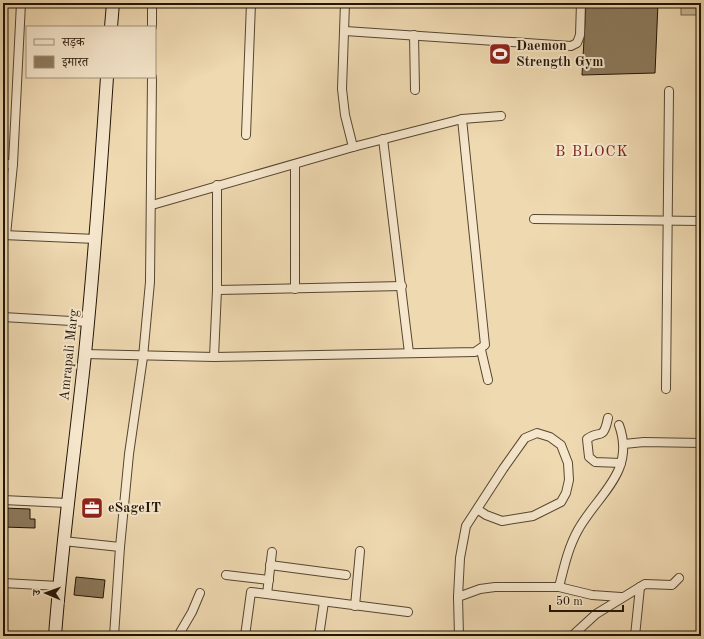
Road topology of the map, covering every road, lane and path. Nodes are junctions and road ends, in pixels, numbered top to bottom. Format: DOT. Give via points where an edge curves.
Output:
graph roads {
  1 [pos="21,3"];
  2 [pos="113,3"];
  3 [pos="152,3"];
  4 [pos="251,3"];
  5 [pos="345,3"];
  6 [pos="581,3"];
  7 [pos="111,26"];
  8 [pos="152,26"];
  9 [pos="345,31"];
  10 [pos="414,35"];
  11 [pos="107,78"];
  12 [pos="152,78"];
  13 [pos="415,90"];
  14 [pos="669,91"];
  15 [pos="501,116"];
  16 [pos="462,119"];
  17 [pos="246,136"];
  18 [pos="383,139"];
  19 [pos="354,147"];
  20 [pos="3,164"];
  21 [pos="13,164"];
  22 [pos="296,164"];
  23 [pos="217,185"];
  24 [pos="152,204"];
  25 [pos="534,219"];
  26 [pos="668,220"];
  27 [pos="701,221"];
  28 [pos="4,235"];
  29 [pos="96,239"];
  30 [pos="402,286"];
  31 [pos="295,288"];
  32 [pos="217,290"];
  33 [pos="3,316"];
  34 [pos="88,322"];
  35 [pos="481,350"];
  36 [pos="408,353"];
  37 [pos="85,354"];
  38 [pos="143,357"];
  39 [pos="214,357"];
  40 [pos="488,380"];
  41 [pos="666,388"];
  42 [pos="608,418"];
  43 [pos="619,425"];
  44 [pos="701,443"];
  45 [pos="624,444"];
  46 [pos="621,462"];
  47 [pos="3,500"];
  48 [pos="67,503"];
  49 [pos="477,509"];
  50 [pos="63,542"];
  51 [pos="120,547"];
  52 [pos="360,551"];
  53 [pos="272,552"];
  54 [pos="270,565"];
  55 [pos="226,575"];
  56 [pos="346,575"];
  57 [pos="679,578"];
  58 [pos="269,580"];
  59 [pos="3,583"];
  60 [pos="59,586"];
  61 [pos="559,587"];
  62 [pos="640,587"];
  63 [pos="200,593"];
  64 [pos="267,594"];
  65 [pos="621,597"];
  66 [pos="458,598"];
  67 [pos="324,602"];
  68 [pos="355,606"];
  69 [pos="408,612"];
  70 [pos="55,636"];
  71 [pos="114,636"];
  72 [pos="178,636"];
  73 [pos="245,636"];
  74 [pos="319,636"];
  75 [pos="459,636"];
  76 [pos="572,636"];
  77 [pos="636,636"];
  1 -- 21 [label="street"];
  2 -- 7 [label="street"];
  3 -- 8 [label="street"];
  4 -- 17 [label="street"];
  5 -- 9 [label="street"];
  6 -- 10 [label="street" via="580,35 577,43 571,46"];
  9 -- 10 [label="street"];
  9 -- 19 [label="street" via="342,90 345,115"];
  10 -- 13 [label="street"];
  11 -- 29 [label="street, Amrapali Marg"];
  12 -- 24 [label="street"];
  14 -- 26 [label="street"];
  15 -- 16 [label="street"];
  16 -- 18 [label="street"];
  16 -- 35 [label="street" via="485,345"];
  18 -- 19 [label="street"];
  18 -- 30 [label="street"];
  19 -- 22 [label="street"];
  20 -- 21 [label="street"];
  21 -- 28 [label="street"];
  22 -- 23 [label="street"];
  22 -- 31 [label="street"];
  23 -- 24 [label="street"];
  23 -- 32 [label="street"];
  24 -- 38 [label="street" via="150,282"];
  25 -- 26 [label="street"];
  26 -- 27 [label="street"];
  26 -- 41 [label="street"];
  28 -- 29 [label="street"];
  29 -- 34 [label="street, Amrapali Marg"];
  30 -- 31 [label="street"];
  30 -- 36 [label="street"];
  31 -- 32 [label="street"];
  32 -- 39 [label="street"];
  33 -- 34 [label="street"];
  34 -- 37 [label="street, Amrapali Marg"];
  35 -- 36 [label="street"];
  35 -- 40 [label="street"];
  36 -- 39 [label="street"];
  37 -- 38 [label="street"];
  37 -- 48 [label="street, Amrapali Marg"];
  38 -- 39 [label="street"];
  38 -- 51 [label="street" via="129,454"];
  42 -- 46 [label="street" via="606,430 599,436 587,439 589,457 595,462"];
  43 -- 45 [label="street"];
  44 -- 45 [label="street"];
  45 -- 46 [label="street"];
  46 -- 61 [label="street" via="610,487 579,528 569,547"];
  47 -- 48 [label="street"];
  48 -- 50 [label="street, Amrapali Marg"];
  49 -- 49 [label="street" via="525,438 537,433 550,437 561,445 568,463 569,480 561,502 532,516 502,521"];
  49 -- 66 [label="street" via="462,538"];
  50 -- 51 [label="street"];
  50 -- 60 [label="street, Amrapali Marg"];
  51 -- 71 [label="street"];
  52 -- 68 [label="street"];
  53 -- 54 [label="street"];
  54 -- 56 [label="street"];
  54 -- 58 [label="street"];
  55 -- 58 [label="street"];
  57 -- 62 [label="street" via="672,585 645,584"];
  58 -- 64 [label="street"];
  59 -- 60 [label="street"];
  60 -- 70 [label="street, Amrapali Marg"];
  61 -- 65 [label="street" via="592,595"];
  61 -- 66 [label="street" via="495,587 480,589"];
  62 -- 65 [label="street"];
  62 -- 77 [label="street"];
  63 -- 72 [label="street"];
  64 -- 67 [label="street"];
  64 -- 73 [label="street" via="251,592"];
  65 -- 76 [label="street" via="596,614"];
  66 -- 75 [label="street"];
  67 -- 68 [label="street"];
  67 -- 74 [label="street"];
  68 -- 69 [label="street"];
}
